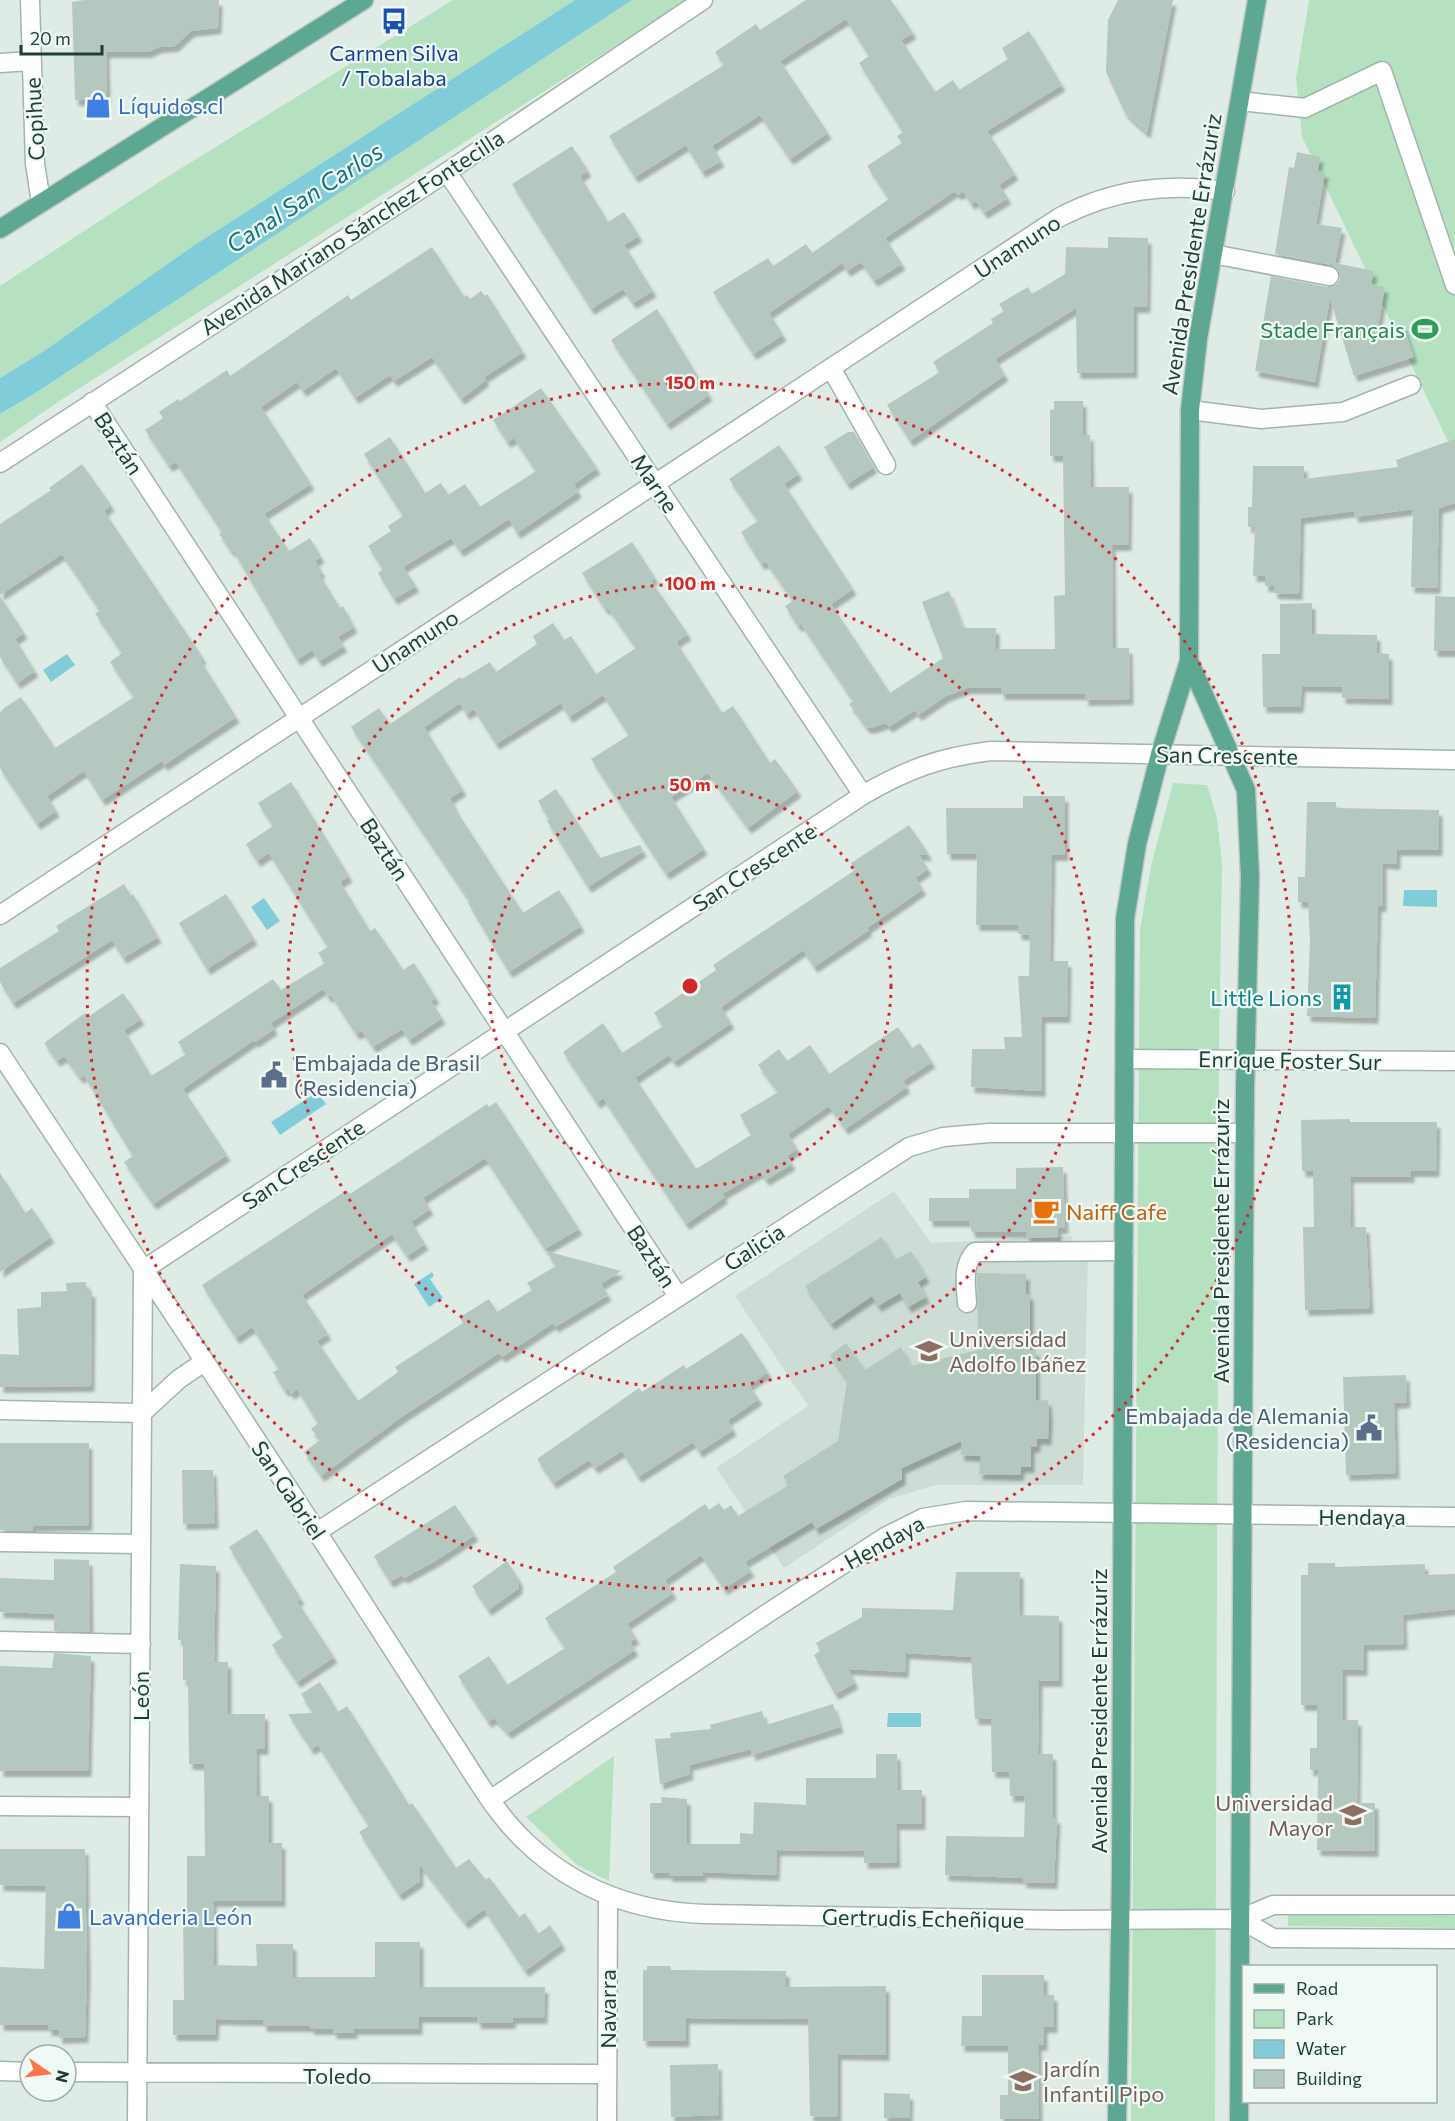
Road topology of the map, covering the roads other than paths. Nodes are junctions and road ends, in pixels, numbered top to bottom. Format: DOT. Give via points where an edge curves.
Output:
graph roads {
  1 [pos="30,0"];
  2 [pos="364,0"];
  3 [pos="703,0"];
  4 [pos="1257,0"];
  5 [pos="31,61"];
  6 [pos="0,63"];
  7 [pos="1240,101"];
  8 [pos="447,172"];
  9 [pos="1225,191"];
  10 [pos="41,202"];
  11 [pos="0,228"];
  12 [pos="1213,254"];
  13 [pos="1329,276"];
  14 [pos="1455,285"];
  15 [pos="831,368"];
  16 [pos="1411,385"];
  17 [pos="92,402"];
  18 [pos="1190,410"];
  19 [pos="0,463"];
  20 [pos="886,465"];
  21 [pos="655,484"];
  22 [pos="1189,661"];
  23 [pos="299,718"];
  24 [pos="1160,754"];
  25 [pos="1230,755"];
  26 [pos="1455,760"];
  27 [pos="862,795"];
  28 [pos="0,915"];
  29 [pos="504,1031"];
  30 [pos="0,1053"];
  31 [pos="1125,1059"];
  32 [pos="1245,1060"];
  33 [pos="1455,1061"];
  34 [pos="1125,1132"];
  35 [pos="1245,1133"];
  36 [pos="1124,1251"];
  37 [pos="143,1270"];
  38 [pos="678,1296"];
  39 [pos="967,1303"];
  40 [pos="204,1362"];
  41 [pos="0,1410"];
  42 [pos="142,1413"];
  43 [pos="1123,1514"];
  44 [pos="1243,1515"];
  45 [pos="1455,1516"];
  46 [pos="317,1532"];
  47 [pos="0,1542"];
  48 [pos="141,1544"];
  49 [pos="0,1641"];
  50 [pos="141,1644"];
  51 [pos="490,1800"];
  52 [pos="0,1806"];
  53 [pos="140,1807"];
  54 [pos="608,1896"];
  55 [pos="1455,1905"];
  56 [pos="1240,1919"];
  57 [pos="1121,1920"];
  58 [pos="1455,1939"];
  59 [pos="0,2071"];
  60 [pos="18,2072"];
  61 [pos="78,2072"];
  62 [pos="137,2074"];
  63 [pos="607,2074"];
  64 [pos="137,2121"];
  65 [pos="606,2121"];
  66 [pos="1116,2121"];
  67 [pos="1239,2121"];
  1 -- 5 [label="street, Copihue"];
  2 -- 10 [label="main road"];
  3 -- 8 [label="street, Avenida Mariano Sánchez Fontecilla"];
  4 -- 7 [label="main road, Avenida Presidente Errázuriz"];
  5 -- 6 [label="street"];
  5 -- 10 [label="street, Copihue" via="35,164"];
  7 -- 9 [label="main road, Avenida Presidente Errázuriz"];
  7 -- 14 [label="street" via="1305,108 1382,71"];
  8 -- 17 [label="street, Avenida Mariano Sánchez Fontecilla"];
  8 -- 21 [label="street, Marne"];
  9 -- 12 [label="main road, Avenida Presidente Errázuriz"];
  9 -- 15 [label="street, Unamuno" via="1159,187 1082,206 1039,230"];
  10 -- 11 [label="main road"];
  12 -- 13 [label="street"];
  12 -- 18 [label="main road, Avenida Presidente Errázuriz"];
  15 -- 20 [label="street"];
  15 -- 21 [label="street, Unamuno"];
  16 -- 18 [label="street" via="1343,412 1261,420"];
  17 -- 19 [label="street, Avenida Mariano Sánchez Fontecilla"];
  17 -- 23 [label="street, Baztán"];
  18 -- 22 [label="main road, Avenida Presidente Errázuriz"];
  21 -- 23 [label="street, Unamuno"];
  21 -- 27 [label="street, Marne"];
  22 -- 24 [label="main road, Avenida Presidente Errázuriz"];
  22 -- 25 [label="main road, Avenida Presidente Errázuriz"];
  23 -- 28 [label="street, Unamuno"];
  23 -- 29 [label="street, Baztán"];
  24 -- 25 [label="street, San Crescente"];
  24 -- 27 [label="street, San Crescente" via="961,754 910,769"];
  24 -- 31 [label="main road, Avenida Presidente Errázuriz" via="1137,844 1125,919"];
  25 -- 26 [label="street, San Crescente"];
  25 -- 32 [label="main road, Avenida Presidente Errázuriz" via="1246,790 1250,877"];
  27 -- 29 [label="street, San Crescente"];
  29 -- 37 [label="street, San Crescente"];
  29 -- 38 [label="street, Baztán"];
  30 -- 37 [label="street, San Gabriel"];
  31 -- 32 [label="street, Enrique Foster Sur"];
  31 -- 34 [label="main road, Avenida Presidente Errázuriz"];
  32 -- 33 [label="street, Enrique Foster Sur"];
  32 -- 35 [label="main road, Avenida Presidente Errázuriz"];
  34 -- 35 [label="street, Galicia"];
  34 -- 36 [label="main road, Avenida Presidente Errázuriz"];
  34 -- 38 [label="street, Galicia" via="989,1133 943,1137 918,1144 891,1157"];
  35 -- 44 [label="main road, Avenida Presidente Errázuriz"];
  36 -- 39 [label="street" via="975,1252 968,1258"];
  36 -- 43 [label="main road, Avenida Presidente Errázuriz"];
  37 -- 40 [label="street, San Gabriel"];
  37 -- 42 [label="street, León"];
  38 -- 46 [label="street, Galicia"];
  40 -- 42 [label="street"];
  40 -- 46 [label="street, San Gabriel"];
  41 -- 42 [label="street"];
  42 -- 48 [label="street, León"];
  43 -- 44 [label="street, Hendaya"];
  43 -- 51 [label="street, Hendaya" via="966,1511 936,1514 909,1523"];
  43 -- 57 [label="main road, Avenida Presidente Errázuriz"];
  44 -- 45 [label="street, Hendaya"];
  44 -- 56 [label="main road, Avenida Presidente Errázuriz"];
  46 -- 51 [label="street, San Gabriel"];
  47 -- 48 [label="street"];
  48 -- 50 [label="street, León"];
  49 -- 50 [label="street"];
  50 -- 53 [label="street, León"];
  51 -- 54 [label="street, San Gabriel" via="546,1861"];
  52 -- 53 [label="street"];
  53 -- 62 [label="street, León"];
  54 -- 57 [label="street, Gertrudis Echeñique" via="681,1913"];
  54 -- 63 [label="street, Navarra"];
  55 -- 56 [label="street, Gertrudis Echeñique" via="1273,1905"];
  56 -- 57 [label="street, Gertrudis Echeñique"];
  56 -- 58 [label="street" via="1273,1938"];
  56 -- 67 [label="main road, Avenida Presidente Errázuriz"];
  57 -- 66 [label="main road, Avenida Presidente Errázuriz"];
  59 -- 60 [label="street"];
  61 -- 62 [label="street, Toledo"];
  62 -- 63 [label="street, Toledo"];
  62 -- 64 [label="street, León"];
  63 -- 65 [label="street, Navarra"];
}
